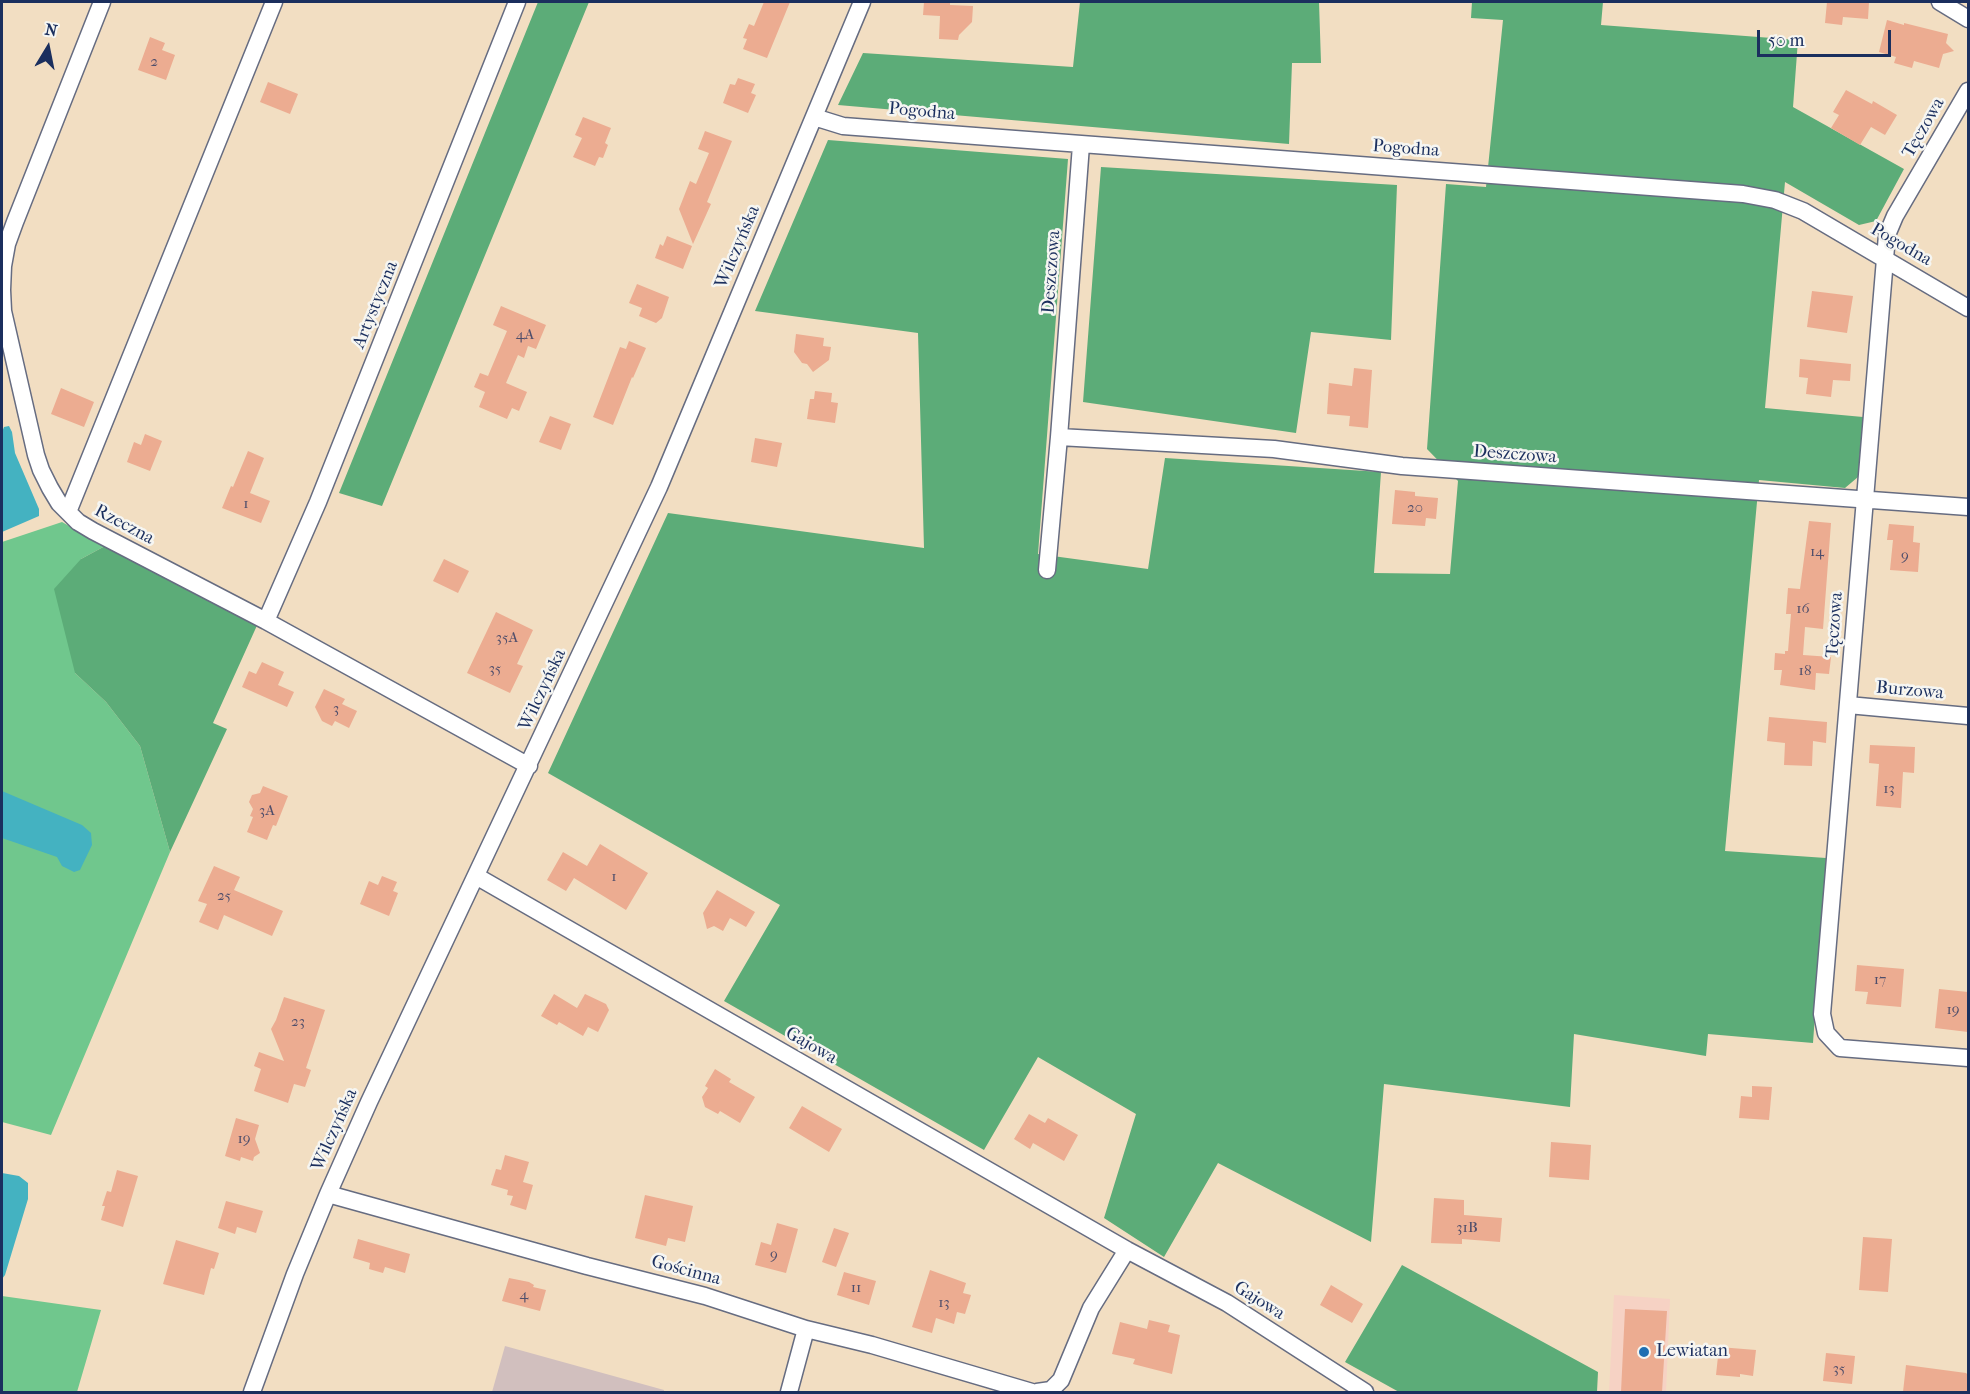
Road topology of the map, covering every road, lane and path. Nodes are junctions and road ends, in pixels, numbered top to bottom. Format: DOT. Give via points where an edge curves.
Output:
graph roads {
  1 [pos="102,2"];
  2 [pos="274,2"];
  3 [pos="517,2"];
  4 [pos="862,2"];
  5 [pos="1940,2"];
  6 [pos="1968,19"];
  7 [pos="1968,91"];
  8 [pos="814,117"];
  9 [pos="1081,145"];
  10 [pos="1885,258"];
  11 [pos="1968,308"];
  12 [pos="1059,437"];
  13 [pos="1864,499"];
  14 [pos="1968,507"];
  15 [pos="68,512"];
  16 [pos="1047,570"];
  17 [pos="266,621"];
  18 [pos="1848,705"];
  19 [pos="1968,716"];
  20 [pos="529,766"];
  21 [pos="476,876"];
  22 [pos="1968,1058"];
  23 [pos="328,1194"];
  24 [pos="1127,1250"];
  25 [pos="806,1329"];
  26 [pos="252,1392"];
  27 [pos="789,1392"];
  28 [pos="1032,1392"];
  29 [pos="1038,1392"];
  30 [pos="1365,1392"];
  1 -- 15 [label="street, Rzeczna" via="7,244 2,290 3,311 41,470"];
  2 -- 15 [label="street"];
  3 -- 17 [label="street, Artystyczna" via="318,502"];
  4 -- 8 [label="street, Wilczyńska"];
  5 -- 6 [label="street"];
  7 -- 10 [label="street, Tęczowa" via="1895,216 1887,235"];
  8 -- 9 [label="street, Pogodna" via="843,126"];
  8 -- 20 [label="street, Wilczyńska" via="659,487"];
  9 -- 10 [label="street, Pogodna" via="1743,194 1803,211"];
  9 -- 12 [label="street, Deszczowa"];
  10 -- 11 [label="street, Pogodna"];
  10 -- 13 [label="street, Tęczowa"];
  12 -- 13 [label="street, Deszczowa" via="1274,449 1402,466"];
  12 -- 16 [label="street, Deszczowa"];
  13 -- 14 [label="street, Deszczowa"];
  13 -- 18 [label="street, Tęczowa"];
  15 -- 17 [label="street, Rzeczna" via="93,531"];
  17 -- 20 [label="street, Rzeczna"];
  18 -- 19 [label="street, Burzowa"];
  18 -- 22 [label="street, Tęczowa" via="1822,1014 1826,1034 1840,1048"];
  20 -- 21 [label="street, Wilczyńska"];
  21 -- 23 [label="street, Wilczyńska"];
  21 -- 24 [label="street, Gajowa"];
  23 -- 25 [label="street, Gościnna" via="705,1296"];
  23 -- 26 [label="street, Wilczyńska"];
  24 -- 29 [label="street" via="1091,1308 1062,1380 1052,1390"];
  24 -- 30 [label="street, Gajowa" via="1227,1303"];
  25 -- 27 [label="street"];
  25 -- 28 [label="street, Gościnna"];
}
